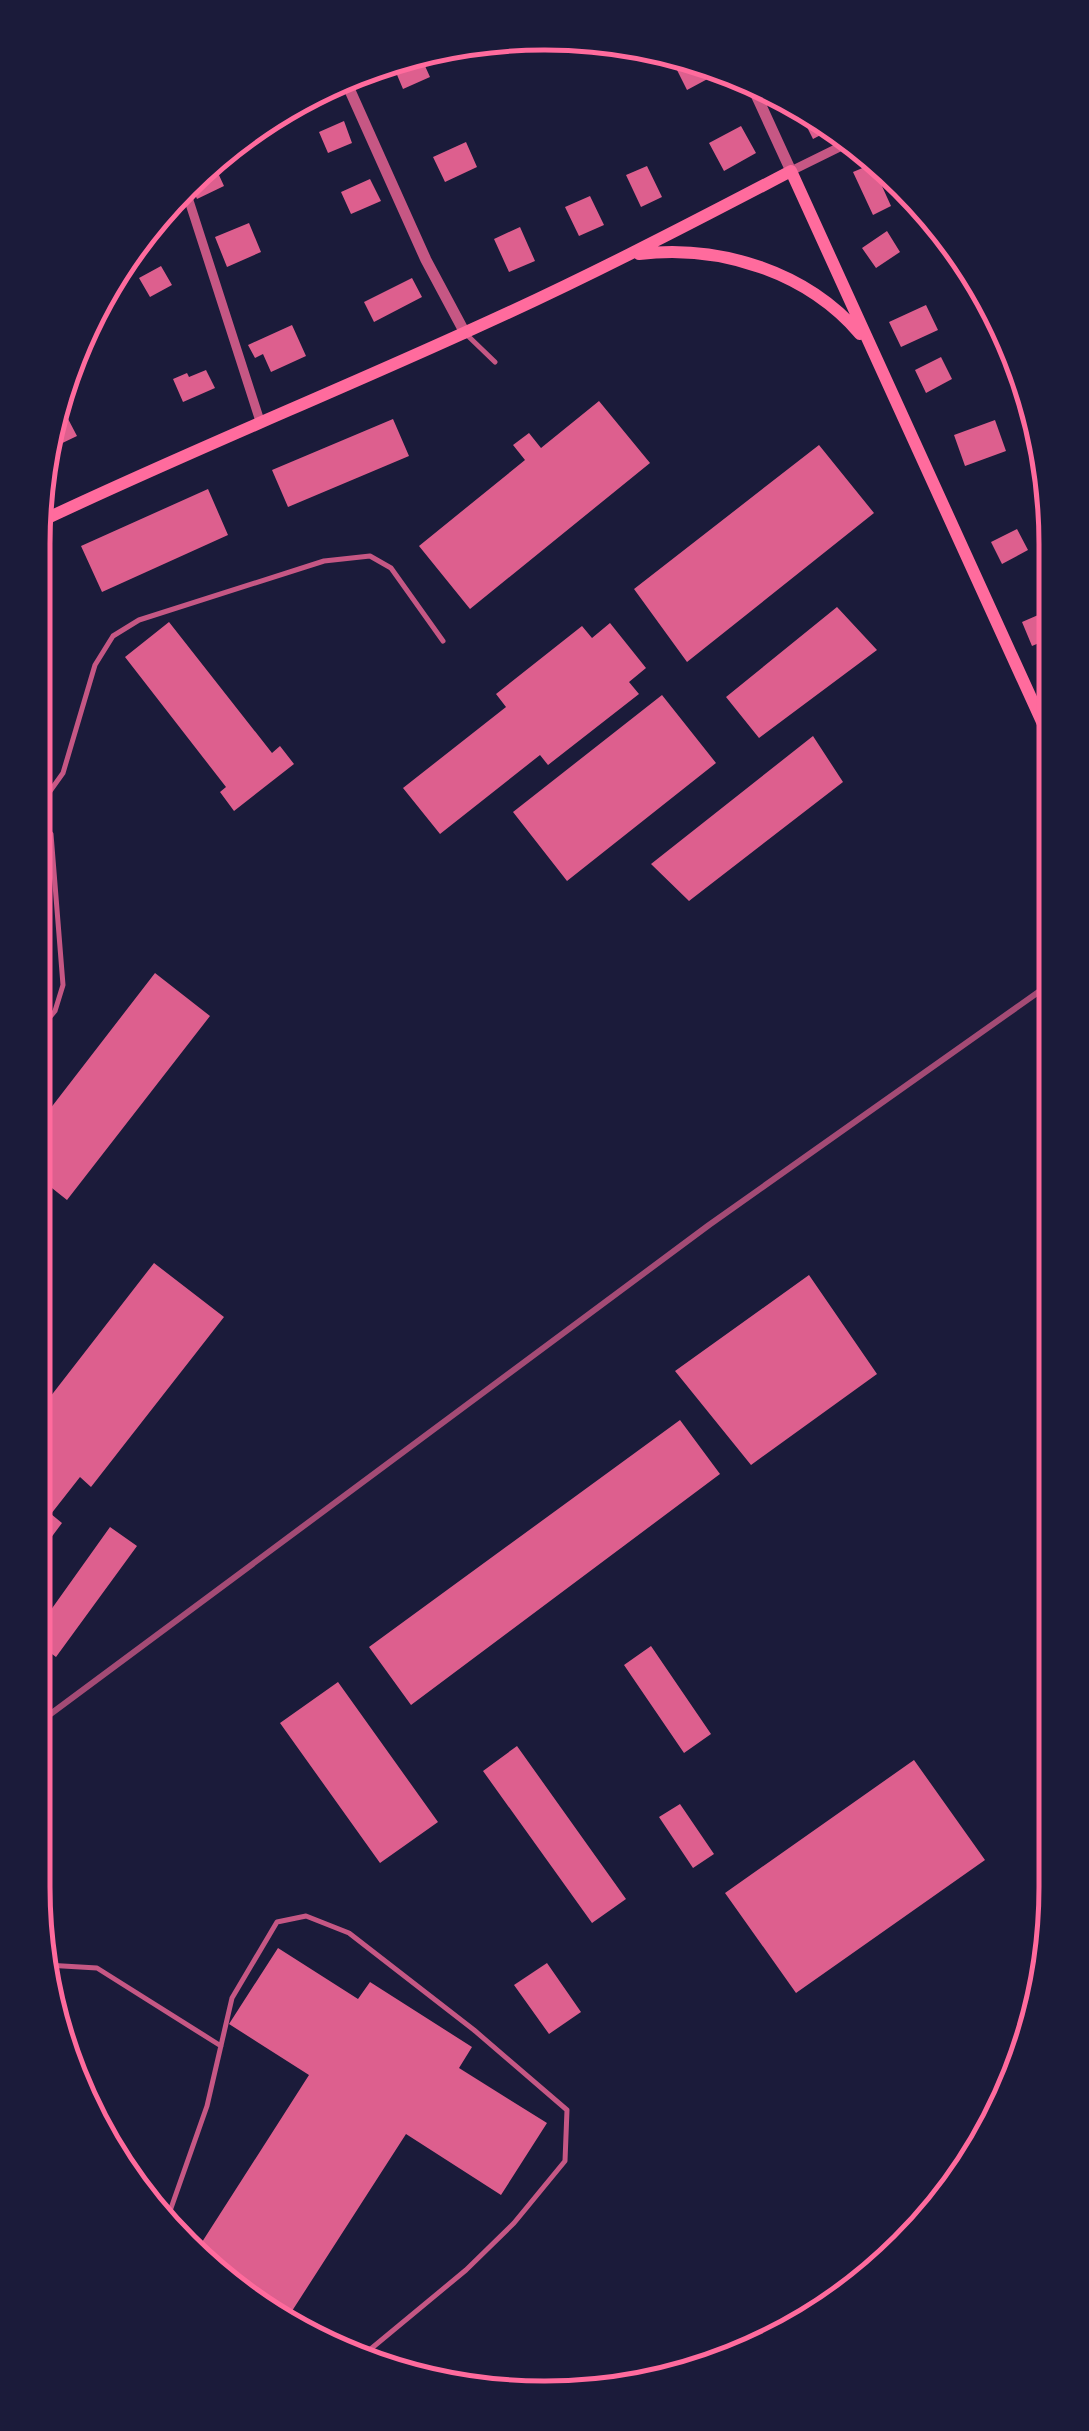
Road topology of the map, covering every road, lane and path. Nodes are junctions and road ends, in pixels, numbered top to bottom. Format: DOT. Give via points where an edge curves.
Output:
graph roads {
  1 [pos="350,90"];
  2 [pos="757,98"];
  3 [pos="839,147"];
  4 [pos="791,171"];
  5 [pos="189,201"];
  6 [pos="630,256"];
  7 [pos="465,333"];
  8 [pos="872,348"];
  9 [pos="495,362"];
  10 [pos="260,420"];
  11 [pos="51,514"];
  12 [pos="443,641"];
  13 [pos="1039,715"];
  14 [pos="50,791"];
  15 [pos="50,833"];
  16 [pos="50,1015"];
  17 [pos="57,1966"];
  18 [pos="221,2046"];
  19 [pos="170,2210"];
  20 [pos="371,2349"];
  1 -- 7 [label="street"];
  2 -- 4 [label="street"];
  3 -- 4 [label="street"];
  4 -- 6 [label="main road"];
  4 -- 8 [label="main road"];
  5 -- 10 [label="street"];
  6 -- 7 [label="main road"];
  6 -- 8 [label="main road" via="694,253 780,274 847,318"];
  7 -- 9 [label="lane"];
  7 -- 10 [label="main road"];
  8 -- 13 [label="main road"];
  10 -- 11 [label="main road"];
  12 -- 14 [label="lane" via="391,568 370,556 324,561 140,620 113,636 95,666 63,773"];
  15 -- 16 [label="lane" via="63,986"];
  17 -- 18 [label="lane" via="97,1968"];
  18 -- 19 [label="lane"];
  18 -- 20 [label="lane" via="232,1998 277,1922 306,1916 349,1933 566,2110 565,2161 527,2208 466,2270"];
}
